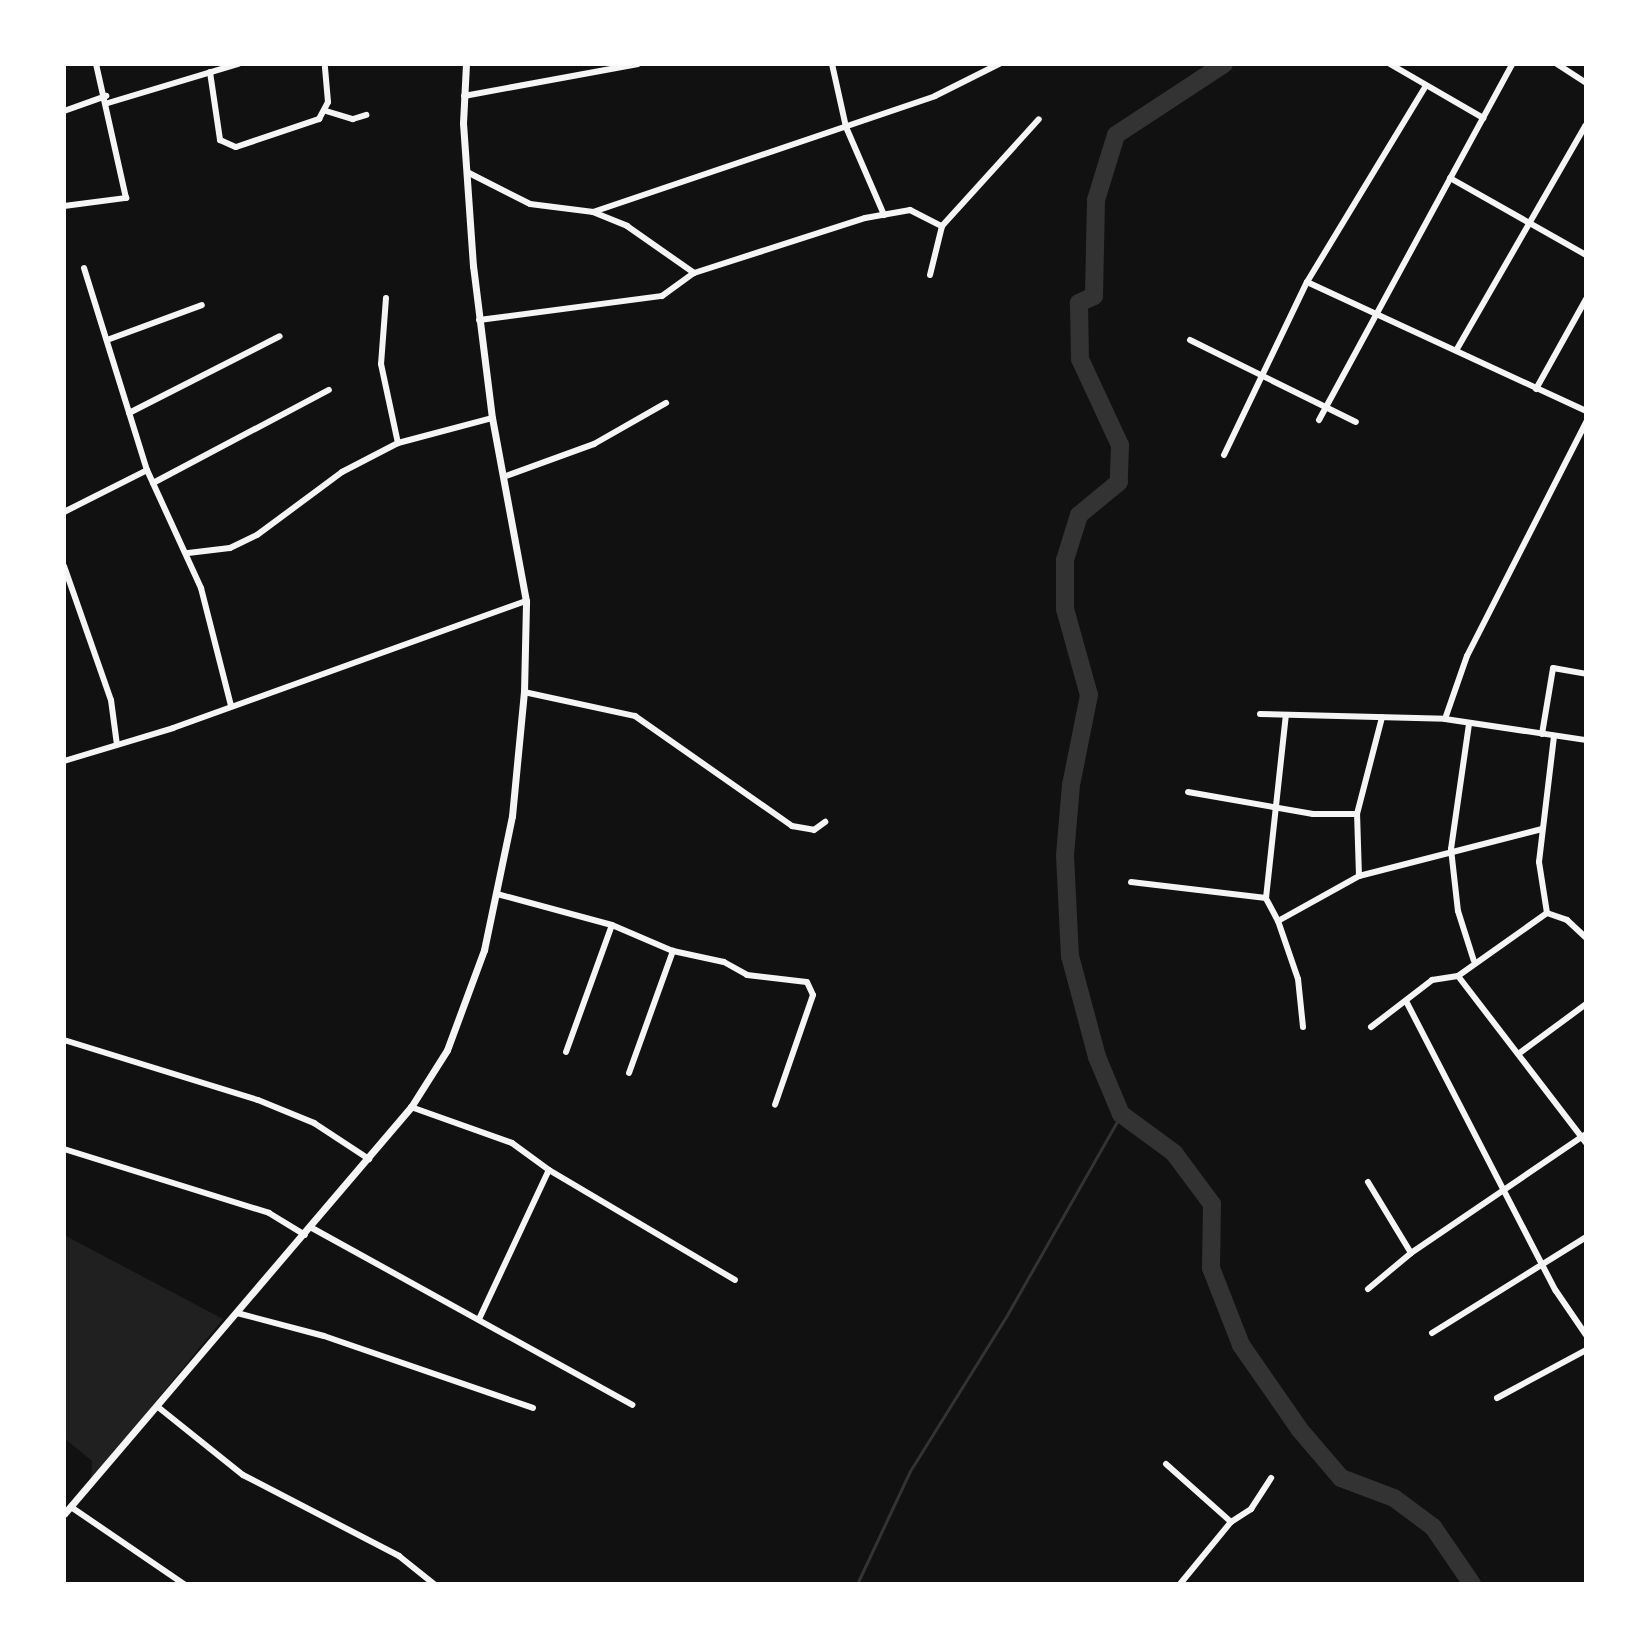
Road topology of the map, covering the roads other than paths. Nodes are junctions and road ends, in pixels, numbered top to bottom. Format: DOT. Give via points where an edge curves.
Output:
graph roads {
  1 [pos="96,64"];
  2 [pos="238,64"];
  3 [pos="325,64"];
  4 [pos="466,64"];
  5 [pos="638,64"];
  6 [pos="832,64"];
  7 [pos="999,64"];
  8 [pos="1390,64"];
  9 [pos="1512,64"];
  10 [pos="1557,64"];
  11 [pos="210,72"];
  12 [pos="1585,80"];
  13 [pos="1425,87"];
  14 [pos="464,96"];
  15 [pos="107,99"];
  16 [pos="64,111"];
  17 [pos="326,111"];
  18 [pos="366,115"];
  19 [pos="1483,118"];
  20 [pos="1039,119"];
  21 [pos="1586,125"];
  22 [pos="846,127"];
  23 [pos="469,173"];
  24 [pos="1450,178"];
  25 [pos="64,206"];
  26 [pos="593,212"];
  27 [pos="884,215"];
  28 [pos="1532,221"];
  29 [pos="942,226"];
  30 [pos="1586,255"];
  31 [pos="84,268"];
  32 [pos="694,273"];
  33 [pos="930,275"];
  34 [pos="1307,282"];
  35 [pos="386,298"];
  36 [pos="1586,299"];
  37 [pos="202,305"];
  38 [pos="1376,315"];
  39 [pos="479,320"];
  40 [pos="280,336"];
  41 [pos="107,340"];
  42 [pos="1190,340"];
  43 [pos="1457,349"];
  44 [pos="1262,375"];
  45 [pos="1536,389"];
  46 [pos="329,390"];
  47 [pos="666,403"];
  48 [pos="1326,406"];
  49 [pos="1586,411"];
  50 [pos="129,413"];
  51 [pos="492,418"];
  52 [pos="1319,420"];
  53 [pos="1356,422"];
  54 [pos="1586,422"];
  55 [pos="398,443"];
  56 [pos="1224,455"];
  57 [pos="147,470"];
  58 [pos="506,476"];
  59 [pos="153,483"];
  60 [pos="64,512"];
  61 [pos="188,553"];
  62 [pos="64,566"];
  63 [pos="526,601"];
  64 [pos="1586,674"];
  65 [pos="524,692"];
  66 [pos="231,706"];
  67 [pos="1260,714"];
  68 [pos="1286,715"];
  69 [pos="1382,717"];
  70 [pos="1445,719"];
  71 [pos="1469,724"];
  72 [pos="1542,734"];
  73 [pos="1554,736"];
  74 [pos="1586,740"];
  75 [pos="117,745"];
  76 [pos="64,761"];
  77 [pos="1188,792"];
  78 [pos="1274,806"];
  79 [pos="1357,814"];
  80 [pos="825,822"];
  81 [pos="1542,829"];
  82 [pos="1451,849"];
  83 [pos="1359,876"];
  84 [pos="1131,882"];
  85 [pos="497,894"];
  86 [pos="1266,898"];
  87 [pos="1547,913"];
  88 [pos="1278,921"];
  89 [pos="612,925"];
  90 [pos="1586,938"];
  91 [pos="673,951"];
  92 [pos="1474,961"];
  93 [pos="1458,976"];
  94 [pos="1406,1001"];
  95 [pos="1586,1004"];
  96 [pos="1303,1027"];
  97 [pos="1371,1027"];
  98 [pos="64,1040"];
  99 [pos="566,1052"];
  100 [pos="1521,1052"];
  101 [pos="629,1073"];
  102 [pos="775,1105"];
  103 [pos="411,1107"];
  104 [pos="1585,1138"];
  105 [pos="64,1149"];
  106 [pos="369,1159"];
  107 [pos="549,1170"];
  108 [pos="1368,1182"];
  109 [pos="1506,1188"];
  110 [pos="312,1228"];
  111 [pos="305,1235"];
  112 [pos="1586,1237"];
  113 [pos="1411,1253"];
  114 [pos="1544,1262"];
  115 [pos="735,1280"];
  116 [pos="1368,1289"];
  117 [pos="237,1313"];
  118 [pos="480,1317"];
  119 [pos="1432,1333"];
  120 [pos="1586,1335"];
  121 [pos="1586,1350"];
  122 [pos="1497,1398"];
  123 [pos="632,1405"];
  124 [pos="158,1407"];
  125 [pos="533,1408"];
  126 [pos="1166,1464"];
  127 [pos="1271,1478"];
  128 [pos="71,1507"];
  129 [pos="64,1514"];
  130 [pos="1231,1522"];
  131 [pos="184,1584"];
  132 [pos="434,1584"];
  133 [pos="1180,1584"];
  1 -- 15 [label="street"];
  2 -- 11 [label="street"];
  3 -- 17 [label="street"];
  4 -- 14 [label="street"];
  5 -- 14 [label="street"];
  6 -- 22 [label="street"];
  7 -- 22 [label="street" via="935,96"];
  8 -- 13 [label="street"];
  9 -- 19 [label="street"];
  10 -- 12 [label="street"];
  11 -- 15 [label="street"];
  11 -- 17 [label="street" via="217,132 228,146 312,123"];
  13 -- 19 [label="street"];
  13 -- 34 [label="street"];
  14 -- 23 [label="street"];
  15 -- 16 [label="street"];
  15 -- 25 [label="street" via="126,198"];
  17 -- 18 [label="street" via="353,119"];
  19 -- 24 [label="street"];
  20 -- 29 [label="street"];
  21 -- 28 [label="street"];
  22 -- 26 [label="street"];
  22 -- 27 [label="street"];
  23 -- 26 [label="street" via="530,204"];
  23 -- 39 [label="street"];
  24 -- 28 [label="street"];
  24 -- 38 [label="street"];
  26 -- 32 [label="street" via="627,226"];
  27 -- 29 [label="street" via="910,210"];
  27 -- 32 [label="street"];
  28 -- 30 [label="street"];
  28 -- 43 [label="street"];
  29 -- 33 [label="street"];
  31 -- 41 [label="street"];
  32 -- 39 [label="street" via="662,296"];
  34 -- 38 [label="street"];
  34 -- 44 [label="street"];
  35 -- 55 [label="street" via="381,364"];
  36 -- 45 [label="street"];
  37 -- 41 [label="street"];
  38 -- 43 [label="street"];
  38 -- 48 [label="street"];
  39 -- 51 [label="street"];
  40 -- 50 [label="street"];
  41 -- 50 [label="street"];
  42 -- 44 [label="street"];
  43 -- 45 [label="street"];
  44 -- 48 [label="street"];
  44 -- 56 [label="street"];
  45 -- 49 [label="street"];
  46 -- 59 [label="street"];
  47 -- 58 [label="street" via="594,444"];
  48 -- 52 [label="street"];
  48 -- 53 [label="street"];
  50 -- 57 [label="street"];
  51 -- 55 [label="street"];
  51 -- 58 [label="street"];
  54 -- 70 [label="street" via="1467,656"];
  55 -- 61 [label="street" via="342,472 257,535 230,548"];
  57 -- 59 [label="street"];
  57 -- 60 [label="street"];
  58 -- 63 [label="street"];
  59 -- 61 [label="street"];
  61 -- 66 [label="street"];
  62 -- 75 [label="street" via="111,700"];
  63 -- 65 [label="street"];
  63 -- 66 [label="street"];
  64 -- 72 [label="street" via="1553,668"];
  65 -- 80 [label="street" via="635,716 792,826 814,830"];
  65 -- 85 [label="street" via="512,816"];
  66 -- 75 [label="street"];
  67 -- 68 [label="street"];
  68 -- 69 [label="street"];
  68 -- 78 [label="street"];
  69 -- 70 [label="street"];
  69 -- 79 [label="street"];
  70 -- 71 [label="street"];
  71 -- 72 [label="street"];
  71 -- 82 [label="street"];
  72 -- 73 [label="street"];
  73 -- 74 [label="street"];
  73 -- 81 [label="street"];
  75 -- 76 [label="street"];
  77 -- 78 [label="street"];
  78 -- 79 [label="street"];
  78 -- 86 [label="street"];
  79 -- 83 [label="street"];
  81 -- 82 [label="street"];
  81 -- 87 [label="street" via="1539,862"];
  82 -- 83 [label="street"];
  82 -- 92 [label="street" via="1458,911"];
  83 -- 88 [label="street"];
  84 -- 86 [label="street"];
  85 -- 89 [label="street"];
  85 -- 103 [label="street" via="456,1032"];
  86 -- 88 [label="street"];
  87 -- 90 [label="street" via="1567,920"];
  87 -- 92 [label="street"];
  88 -- 96 [label="street" via="1298,979"];
  89 -- 91 [label="street"];
  89 -- 99 [label="street"];
  91 -- 101 [label="street"];
  91 -- 102 [label="street" via="712,957 747,975 811,985 813,995"];
  92 -- 93 [label="street"];
  93 -- 94 [label="street" via="1432,980"];
  93 -- 100 [label="street"];
  94 -- 97 [label="street"];
  94 -- 109 [label="street" via="1464,1118"];
  95 -- 100 [label="street"];
  98 -- 106 [label="street" via="258,1100 314,1123"];
  100 -- 104 [label="street"];
  103 -- 106 [label="street"];
  103 -- 107 [label="street" via="512,1143"];
  104 -- 109 [label="street"];
  105 -- 111 [label="street" via="269,1213"];
  106 -- 110 [label="street"];
  107 -- 115 [label="street"];
  107 -- 118 [label="street"];
  108 -- 113 [label="street"];
  109 -- 113 [label="street"];
  109 -- 114 [label="street"];
  110 -- 111 [label="street"];
  110 -- 118 [label="street"];
  111 -- 117 [label="street"];
  112 -- 114 [label="street"];
  113 -- 116 [label="street"];
  114 -- 119 [label="street"];
  114 -- 120 [label="street" via="1568,1313"];
  117 -- 124 [label="street"];
  117 -- 125 [label="street" via="324,1336"];
  118 -- 123 [label="street"];
  121 -- 122 [label="street"];
  124 -- 128 [label="street"];
  124 -- 132 [label="street" via="243,1475 399,1556"];
  126 -- 130 [label="street"];
  127 -- 130 [label="street" via="1251,1509"];
  128 -- 129 [label="street"];
  128 -- 131 [label="street"];
  130 -- 133 [label="street"];
}
